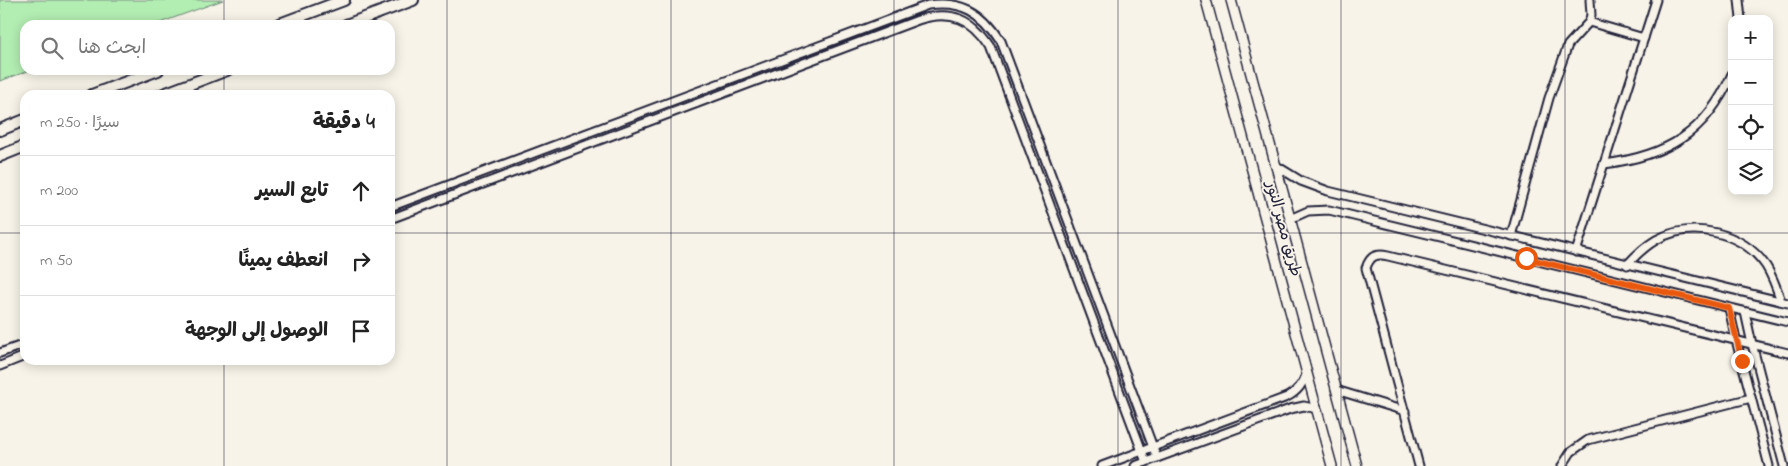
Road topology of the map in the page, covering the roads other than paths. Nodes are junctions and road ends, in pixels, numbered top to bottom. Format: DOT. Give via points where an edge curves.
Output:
graph roads {
  1 [pos="344,0"];
  2 [pos="413,0"];
  3 [pos="1206,0"];
  4 [pos="1231,0"];
  5 [pos="1590,0"];
  6 [pos="1656,0"];
  7 [pos="1739,0"];
  8 [pos="1741,15"];
  9 [pos="290,20"];
  10 [pos="359,20"];
  11 [pos="1589,22"];
  12 [pos="1644,38"];
  13 [pos="145,75"];
  14 [pos="214,75"];
  15 [pos="1728,83"];
  16 [pos="105,90"];
  17 [pos="174,90"];
  18 [pos="20,122"];
  19 [pos="0,130"];
  20 [pos="20,148"];
  21 [pos="0,156"];
  22 [pos="1604,164"];
  23 [pos="1275,165"];
  24 [pos="395,205"];
  25 [pos="395,217"];
  26 [pos="1290,219"];
  27 [pos="1511,236"];
  28 [pos="1576,252"];
  29 [pos="1627,265"];
  30 [pos="1784,302"];
  31 [pos="1729,308"];
  32 [pos="1746,312"];
  33 [pos="1788,322"];
  34 [pos="1736,340"];
  35 [pos="1752,344"];
  36 [pos="20,346"];
  37 [pos="1788,352"];
  38 [pos="0,353"];
  39 [pos="20,358"];
  40 [pos="0,366"];
  41 [pos="1307,372"];
  42 [pos="1336,390"];
  43 [pos="1751,398"];
  44 [pos="1317,410"];
  45 [pos="1405,411"];
  46 [pos="1153,447"];
  47 [pos="1141,451"];
  48 [pos="1157,458"];
  49 [pos="1146,462"];
  50 [pos="1102,466"];
  51 [pos="1135,466"];
  52 [pos="1332,466"];
  53 [pos="1357,466"];
  54 [pos="1419,466"];
  55 [pos="1562,466"];
  56 [pos="1769,466"];
  57 [pos="1784,466"];
  1 -- 9 [label="main road"];
  2 -- 10 [label="main road"];
  3 -- 41 [label="street, طريق مصر النور"];
  4 -- 23 [label="street, طريق مصر النور"];
  5 -- 11 [label="street"];
  6 -- 12 [label="street"];
  7 -- 8 [label="street"];
  11 -- 12 [label="street"];
  11 -- 27 [label="street" via="1568,45 1549,98"];
  12 -- 22 [label="street"];
  13 -- 16 [label="main road"];
  14 -- 17 [label="main road"];
  15 -- 22 [label="street" via="1706,116 1685,136 1660,151 1633,160"];
  18 -- 19 [label="main road"];
  20 -- 21 [label="main road"];
  22 -- 28 [label="street"];
  23 -- 26 [label="street, طريق مصر النور"];
  23 -- 27 [label="street" via="1301,181 1328,191"];
  24 -- 46 [label="street" via="928,5 960,6 980,15 1001,41"];
  25 -- 47 [label="street" via="918,20 946,15 960,18 973,25 991,48"];
  26 -- 31 [label="street" via="1308,211 1329,210"];
  26 -- 42 [label="street, طريق مصر النور"];
  27 -- 28 [label="street"];
  28 -- 29 [label="street"];
  29 -- 30 [label="street"];
  29 -- 30 [label="street" via="1640,250 1657,239 1676,232 1716,232 1735,239 1756,255 1765,265"];
  31 -- 32 [label="street"];
  31 -- 34 [label="street"];
  32 -- 33 [label="street"];
  32 -- 35 [label="street"];
  34 -- 35 [label="street"];
  34 -- 43 [label="street"];
  34 -- 45 [label="street" via="1381,254 1368,261 1366,268"];
  35 -- 37 [label="street"];
  35 -- 57 [label="street"];
  36 -- 38 [label="street"];
  39 -- 40 [label="street"];
  41 -- 44 [label="street, طريق مصر النور"];
  41 -- 46 [label="street" via="1303,384 1287,397"];
  42 -- 45 [label="street"];
  42 -- 53 [label="street, طريق مصر النور"];
  43 -- 55 [label="street" via="1588,440 1571,452"];
  43 -- 56 [label="street"];
  44 -- 48 [label="street" via="1297,407"];
  44 -- 52 [label="street, طريق مصر النور"];
  45 -- 54 [label="street"];
  46 -- 47 [label="street"];
  46 -- 48 [label="street"];
  47 -- 49 [label="street"];
  47 -- 50 [label="street"];
  48 -- 49 [label="street"];
  49 -- 51 [label="street"];
}
